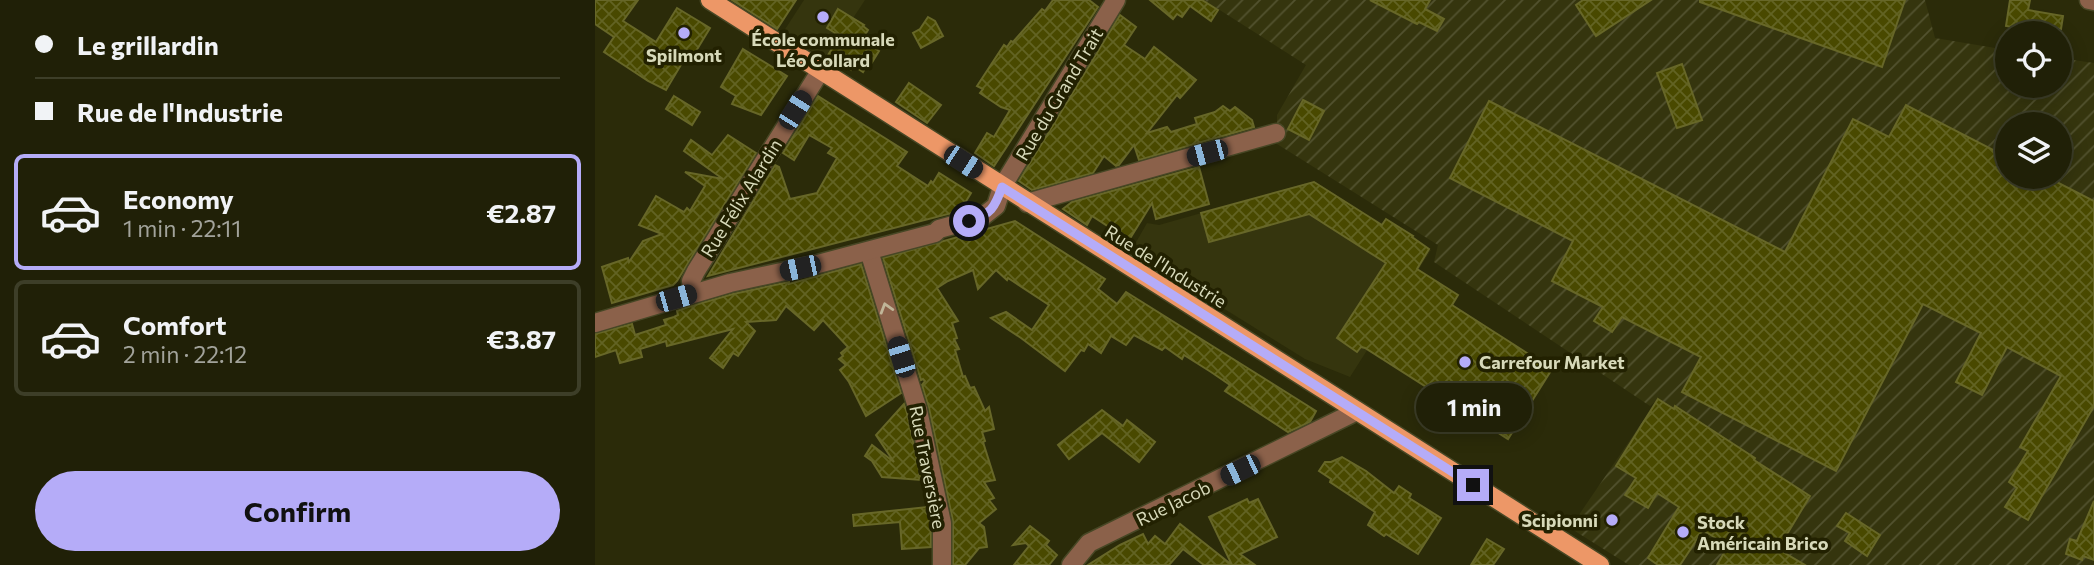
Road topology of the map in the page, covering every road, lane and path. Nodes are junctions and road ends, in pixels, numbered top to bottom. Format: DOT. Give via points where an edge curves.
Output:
graph roads {
  1 [pos="710,0"];
  2 [pos="1116,0"];
  3 [pos="2089,0"];
  4 [pos="2094,1"];
  5 [pos="821,69"];
  6 [pos="1276,133"];
  7 [pos="1002,187"];
  8 [pos="1027,203"];
  9 [pos="869,251"];
  10 [pos="693,293"];
  11 [pos="595,323"];
  12 [pos="1357,411"];
  13 [pos="942,565"];
  14 [pos="1071,565"];
  15 [pos="1600,565"];
  1 -- 5 [label="main road, Rue de l'Industrie"];
  2 -- 7 [label="street, Rue du Grand Trait"];
  3 -- 4 [label="street"];
  5 -- 7 [label="main road, Rue de l'Industrie"];
  5 -- 10 [label="street, Rue Félix Alardin" via="696,271 691,281"];
  6 -- 8 [label="street"];
  7 -- 8 [label="main road, Rue de l'Industrie"];
  7 -- 9 [label="street, Rue du Grand Trait" via="996,206 982,217"];
  8 -- 12 [label="main road, Rue de l'Industrie"];
  9 -- 10 [label="street, Rue du Grand Trait"];
  13 -- 9 [label="street, Rue Traversière, one-way" via="942,523 918,410"];
  10 -- 11 [label="street, Rue du Grand Trait"];
  12 -- 14 [label="street, Rue Jacob" via="1089,543"];
  12 -- 15 [label="main road, Rue de l'Industrie"];
}
